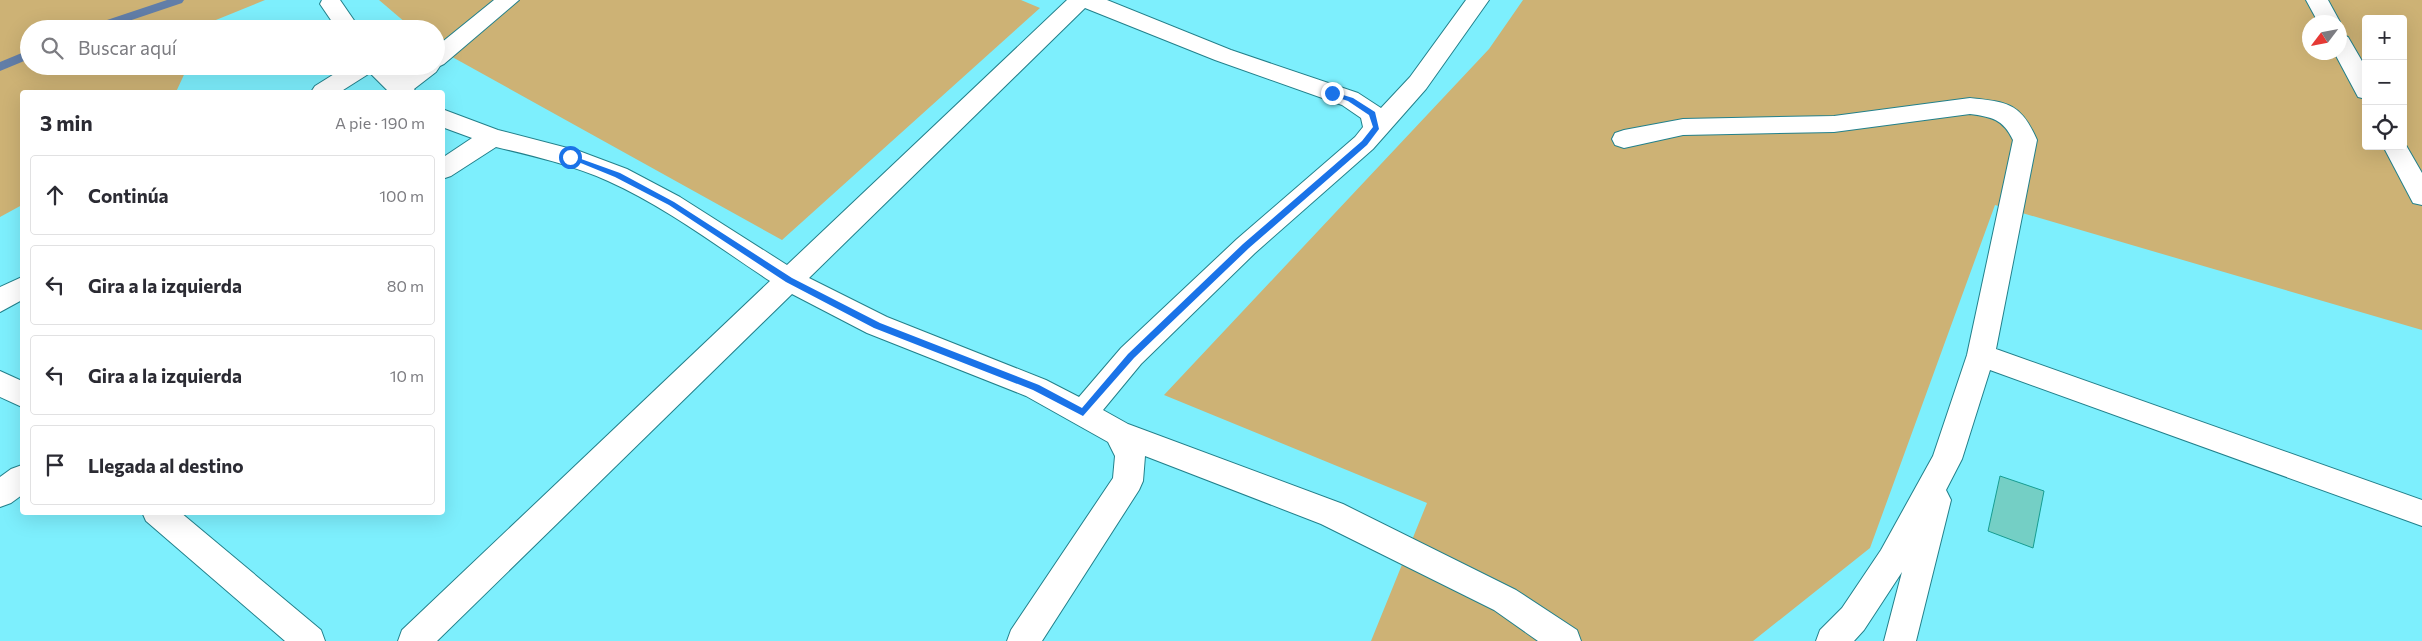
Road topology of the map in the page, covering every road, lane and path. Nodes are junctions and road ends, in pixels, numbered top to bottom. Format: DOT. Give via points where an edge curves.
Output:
graph roads {
  1 [pos="508,0"];
  2 [pos="1080,0"];
  3 [pos="1087,0"];
  4 [pos="1478,0"];
  5 [pos="2317,0"];
  6 [pos="331,4"];
  7 [pos="2325,15"];
  8 [pos="343,20"];
  9 [pos="445,52"];
  10 [pos="2347,55"];
  11 [pos="350,75"];
  12 [pos="386,75"];
  13 [pos="419,75"];
  14 [pos="2362,83"];
  15 [pos="327,90"];
  16 [pos="401,90"];
  17 [pos="403,90"];
  18 [pos="445,118"];
  19 [pos="1376,128"];
  20 [pos="492,137"];
  21 [pos="1624,139"];
  22 [pos="2397,150"];
  23 [pos="445,168"];
  24 [pos="2422,196"];
  25 [pos="789,280"];
  26 [pos="20,288"];
  27 [pos="0,301"];
  28 [pos="1981,355"];
  29 [pos="0,383"];
  30 [pos="20,394"];
  31 [pos="1083,413"];
  32 [pos="1118,433"];
  33 [pos="1947,458"];
  34 [pos="20,479"];
  35 [pos="0,494"];
  36 [pos="2422,513"];
  37 [pos="161,515"];
  38 [pos="309,641"];
  39 [pos="414,641"];
  40 [pos="1023,641"];
  41 [pos="1565,641"];
  42 [pos="1832,641"];
  43 [pos="1900,641"];
  1 -- 9 [label="street"];
  2 -- 25 [label="street"];
  3 -- 19 [label="street" via="1223,55 1350,99 1372,114"];
  4 -- 19 [label="street" via="1418,83"];
  5 -- 7 [label="street"];
  6 -- 8 [label="street"];
  10 -- 14 [label="street"];
  11 -- 15 [label="street"];
  12 -- 16 [label="street"];
  13 -- 17 [label="street"];
  18 -- 20 [label="street"];
  19 -- 31 [label="street" via="1364,143 1246,246 1138,349"];
  20 -- 23 [label="street"];
  20 -- 25 [label="street" via="570,157 618,175 671,204"];
  21 -- 28 [label="street" via="1683,127 1834,124 1970,106 1996,109 2017,122 2025,140"];
  22 -- 24 [label="street"];
  25 -- 31 [label="street" via="877,325 1036,388"];
  25 -- 39 [label="street"];
  26 -- 27 [label="street"];
  28 -- 33 [label="street"];
  28 -- 36 [label="street"];
  29 -- 30 [label="street"];
  31 -- 32 [label="street"];
  32 -- 40 [label="street" via="1130,456 1128,482"];
  32 -- 41 [label="street" via="1332,514 1505,600"];
  33 -- 42 [label="street" via="1892,560 1853,619"];
  33 -- 43 [label="street"];
  34 -- 35 [label="street"];
  37 -- 38 [label="street"];
}
